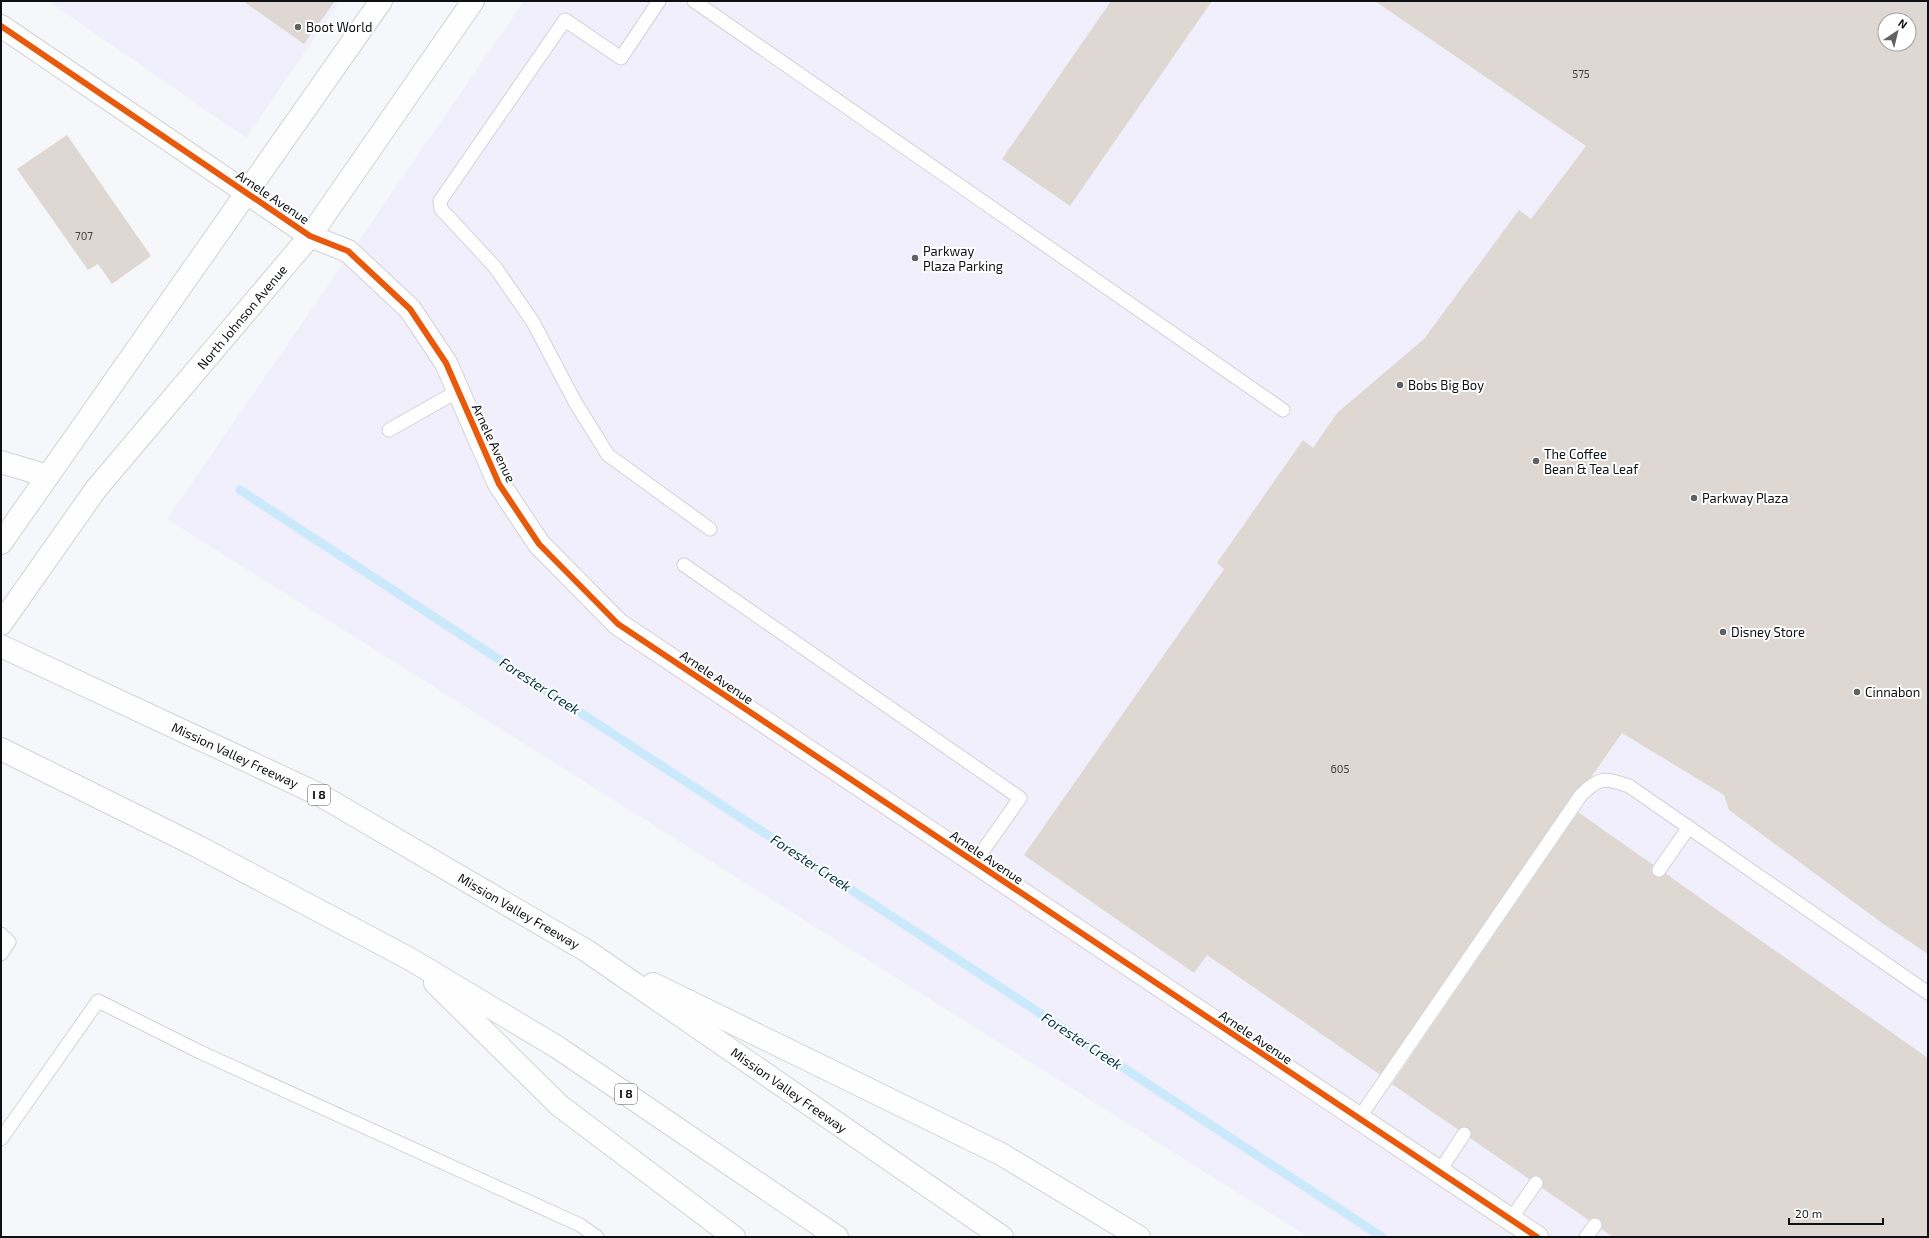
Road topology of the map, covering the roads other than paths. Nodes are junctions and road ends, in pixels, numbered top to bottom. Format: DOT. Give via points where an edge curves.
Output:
graph roads {
  1 [pos="381,1"];
  2 [pos="473,1"];
  3 [pos="659,1"];
  4 [pos="694,1"];
  5 [pos="1,26"];
  6 [pos="247,192"];
  7 [pos="310,236"];
  8 [pos="458,391"];
  9 [pos="1283,410"];
  10 [pos="389,430"];
  11 [pos="1,462"];
  12 [pos="48,476"];
  13 [pos="710,529"];
  14 [pos="1,543"];
  15 [pos="684,565"];
  16 [pos="1,624"];
  17 [pos="1,646"];
  18 [pos="1,749"];
  19 [pos="1689,827"];
  20 [pos="976,862"];
  21 [pos="1659,870"];
  22 [pos="1,934"];
  23 [pos="587,951"];
  24 [pos="1,954"];
  25 [pos="410,959"];
  26 [pos="1928,993"];
  27 [pos="1359,1118"];
  28 [pos="1464,1134"];
  29 [pos="1,1139"];
  30 [pos="1439,1172"];
  31 [pos="1536,1183"];
  32 [pos="1511,1220"];
  33 [pos="1595,1225"];
  34 [pos="597,1237"];
  35 [pos="734,1237"];
  36 [pos="837,1237"];
  37 [pos="1002,1237"];
  38 [pos="1139,1237"];
  39 [pos="1537,1237"];
  40 [pos="1586,1237"];
  1 -- 6 [label="main road"];
  2 -- 7 [label="main road, North Johnson Avenue"];
  3 -- 13 [label="lane" via="620,58 565,20 440,202 441,209 495,267 533,322 575,402 608,455"];
  4 -- 9 [label="lane"];
  5 -- 6 [label="main road, Arnele Avenue"];
  6 -- 7 [label="main road, Arnele Avenue"];
  6 -- 12 [label="main road"];
  7 -- 8 [label="main road, Arnele Avenue" via="348,251 410,309 446,363"];
  7 -- 16 [label="main road, North Johnson Avenue" via="96,489"];
  8 -- 10 [label="lane"];
  8 -- 20 [label="main road, Arnele Avenue" via="499,484 539,544 618,624"];
  11 -- 12 [label="main road"];
  12 -- 14 [label="main road"];
  15 -- 20 [label="lane" via="1020,798"];
  17 -- 23 [label="main road, Mission Valley Freeway / I 8" via="320,795"];
  18 -- 25 [label="main road, I 8" via="197,846"];
  19 -- 21 [label="lane"];
  19 -- 26 [label="lane"];
  19 -- 27 [label="lane" via="1629,786 1609,779 1593,782 1581,795"];
  20 -- 27 [label="main road, Arnele Avenue"];
  22 -- 24 [label="lane" via="9,942"];
  23 -- 37 [label="main road, Mission Valley Freeway / I 8"];
  23 -- 38 [label="main road" via="1000,1154"];
  25 -- 35 [label="main road" via="560,1106"];
  25 -- 36 [label="main road, I 8" via="557,1047"];
  27 -- 30 [label="main road, Arnele Avenue"];
  28 -- 30 [label="lane"];
  29 -- 34 [label="lane" via="98,1001 200,1052 580,1225"];
  30 -- 32 [label="main road, Arnele Avenue"];
  31 -- 32 [label="lane"];
  32 -- 39 [label="main road, Arnele Avenue"];
  33 -- 40 [label="lane"];
}
